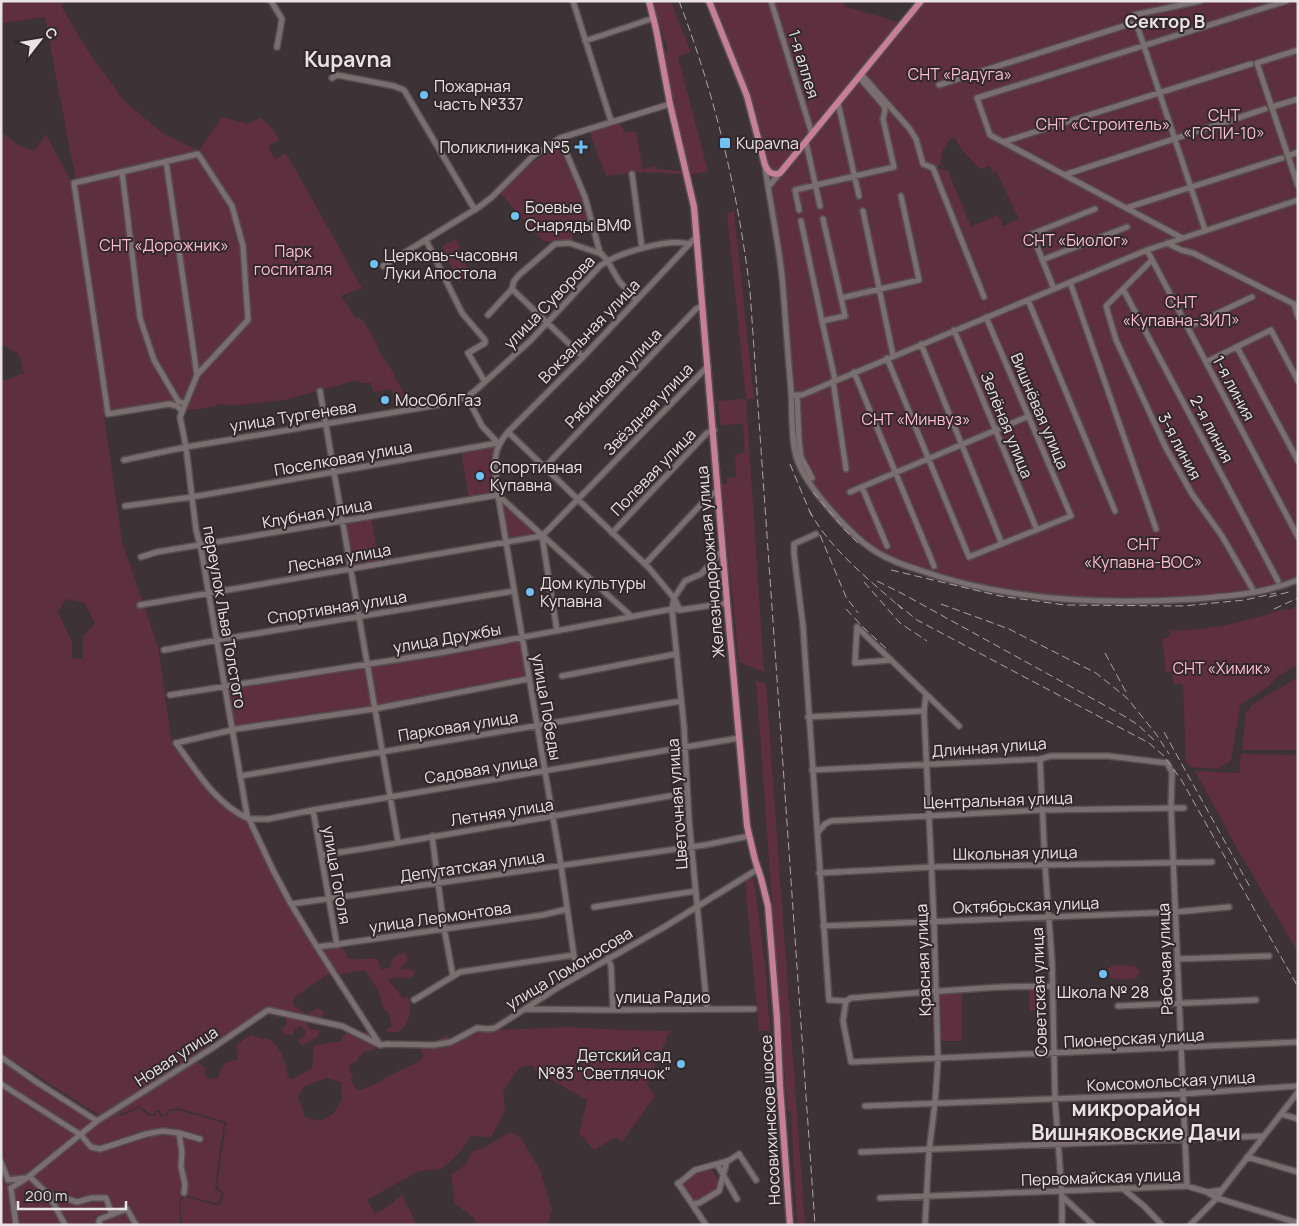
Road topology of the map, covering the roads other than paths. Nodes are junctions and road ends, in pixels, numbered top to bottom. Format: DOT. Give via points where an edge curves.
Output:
graph roads {
  1 [pos="271,1"];
  2 [pos="573,1"];
  3 [pos="649,1"];
  4 [pos="708,1"];
  5 [pos="771,1"];
  6 [pos="921,1"];
  7 [pos="1200,1"];
  8 [pos="1286,1"];
  9 [pos="654,18"];
  10 [pos="1136,22"];
  11 [pos="586,41"];
  12 [pos="1144,46"];
  13 [pos="277,47"];
  14 [pos="1298,50"];
  15 [pos="1251,64"];
  16 [pos="860,76"];
  17 [pos="332,78"];
  18 [pos="940,85"];
  19 [pos="1160,93"];
  20 [pos="1298,99"];
  21 [pos="838,103"];
  22 [pos="670,104"];
  23 [pos="1272,107"];
  24 [pos="1265,109"];
  25 [pos="611,122"];
  26 [pos="812,134"];
  27 [pos="560,138"];
  28 [pos="1175,139"];
  29 [pos="806,142"];
  30 [pos="1003,142"];
  31 [pos="1298,152"];
  32 [pos="1288,156"];
  33 [pos="1282,158"];
  34 [pos="166,161"];
  35 [pos="765,165"];
  36 [pos="122,172"];
  37 [pos="780,173"];
  38 [pos="632,174"];
  39 [pos="1064,175"];
  40 [pos="855,176"];
  41 [pos="816,185"];
  42 [pos="1298,186"];
  43 [pos="768,187"];
  44 [pos="1191,187"];
  45 [pos="859,196"];
  46 [pos="901,196"];
  47 [pos="1298,200"];
  48 [pos="820,206"];
  49 [pos="1126,208"];
  50 [pos="1095,209"];
  51 [pos="475,210"];
  52 [pos="799,210"];
  53 [pos="863,211"];
  54 [pos="823,219"];
  55 [pos="801,221"];
  56 [pos="1128,226"];
  57 [pos="1205,230"];
  58 [pos="697,236"];
  59 [pos="1182,238"];
  60 [pos="426,240"];
  61 [pos="1167,243"];
  62 [pos="689,244"];
  63 [pos="642,248"];
  64 [pos="1147,250"];
  65 [pos="600,253"];
  66 [pos="608,260"];
  67 [pos="1042,260"];
  68 [pos="1152,260"];
  69 [pos="382,266"];
  70 [pos="1070,282"];
  71 [pos="512,289"];
  72 [pos="879,289"];
  73 [pos="1054,289"];
  74 [pos="1123,289"];
  75 [pos="1252,296"];
  76 [pos="984,297"];
  77 [pos="841,298"];
  78 [pos="636,300"];
  79 [pos="1028,300"];
  80 [pos="1296,301"];
  81 [pos="702,306"];
  82 [pos="488,315"];
  83 [pos="1297,315"];
  84 [pos="986,317"];
  85 [pos="822,320"];
  86 [pos="547,323"];
  87 [pos="1188,327"];
  88 [pos="954,330"];
  89 [pos="921,344"];
  90 [pos="1237,347"];
  91 [pos="893,356"];
  92 [pos="582,357"];
  93 [pos="887,358"];
  94 [pos="1206,362"];
  95 [pos="708,365"];
  96 [pos="854,372"];
  97 [pos="198,375"];
  98 [pos="834,380"];
  99 [pos="1298,381"];
  100 [pos="485,382"];
  101 [pos="320,391"];
  102 [pos="794,395"];
  103 [pos="467,397"];
  104 [pos="185,404"];
  105 [pos="182,410"];
  106 [pos="1028,416"];
  107 [pos="324,424"];
  108 [pos="714,430"];
  109 [pos="995,430"];
  110 [pos="508,432"];
  111 [pos="498,443"];
  112 [pos="962,445"];
  113 [pos="186,447"];
  114 [pos="929,458"];
  115 [pos="124,460"];
  116 [pos="1298,460"];
  117 [pos="544,468"];
  118 [pos="846,469"];
  119 [pos="333,472"];
  120 [pos="896,473"];
  121 [pos="812,478"];
  122 [pos="862,487"];
  123 [pos="717,491"];
  124 [pos="850,492"];
  125 [pos="498,494"];
  126 [pos="192,497"];
  127 [pos="577,500"];
  128 [pos="126,506"];
  129 [pos="1115,511"];
  130 [pos="342,521"];
  131 [pos="1156,529"];
  132 [pos="1036,530"];
  133 [pos="612,533"];
  134 [pos="816,534"];
  135 [pos="543,535"];
  136 [pos="1298,537"];
  137 [pos="506,542"];
  138 [pos="1002,544"];
  139 [pos="200,545"];
  140 [pos="887,546"];
  141 [pos="722,551"];
  142 [pos="141,557"];
  143 [pos="645,564"];
  144 [pos="934,566"];
  145 [pos="350,569"];
  146 [pos="1298,580"];
  147 [pos="1278,581"];
  148 [pos="1252,588"];
  149 [pos="514,591"];
  150 [pos="209,593"];
  151 [pos="674,598"];
  152 [pos="727,603"];
  153 [pos="140,605"];
  154 [pos="672,609"];
  155 [pos="680,610"];
  156 [pos="358,616"];
  157 [pos="632,617"];
  158 [pos="557,631"];
  159 [pos="522,638"];
  160 [pos="217,640"];
  161 [pos="164,650"];
  162 [pos="676,654"];
  163 [pos="891,660"];
  164 [pos="366,663"];
  165 [pos="562,676"];
  166 [pos="528,679"];
  167 [pos="225,687"];
  168 [pos="926,695"];
  169 [pos="170,696"];
  170 [pos="681,701"];
  171 [pos="374,708"];
  172 [pos="924,711"];
  173 [pos="808,717"];
  174 [pos="537,726"];
  175 [pos="959,726"];
  176 [pos="232,730"];
  177 [pos="739,738"];
  178 [pos="684,747"];
  179 [pos="382,751"];
  180 [pos="1040,759"];
  181 [pos="1167,763"];
  182 [pos="927,764"];
  183 [pos="812,770"];
  184 [pos="545,771"];
  185 [pos="240,776"];
  186 [pos="687,793"];
  187 [pos="390,797"];
  188 [pos="1171,808"];
  189 [pos="1184,808"];
  190 [pos="313,810"];
  191 [pos="1042,810"];
  192 [pos="552,816"];
  193 [pos="930,816"];
  194 [pos="249,820"];
  195 [pos="818,832"];
  196 [pos="432,836"];
  197 [pos="749,836"];
  198 [pos="398,842"];
  199 [pos="691,847"];
  200 [pos="321,855"];
  201 [pos="1174,862"];
  202 [pos="1212,862"];
  203 [pos="561,866"];
  204 [pos="1045,866"];
  205 [pos="932,867"];
  206 [pos="758,869"];
  207 [pos="819,873"];
  208 [pos="438,883"];
  209 [pos="696,892"];
  210 [pos="329,899"];
  211 [pos="291,904"];
  212 [pos="698,906"];
  213 [pos="594,907"];
  214 [pos="1229,907"];
  215 [pos="566,909"];
  216 [pos="1176,912"];
  217 [pos="1049,917"];
  218 [pos="934,921"];
  219 [pos="823,926"];
  220 [pos="444,928"];
  221 [pos="337,945"];
  222 [pos="317,947"];
  223 [pos="574,955"];
  224 [pos="1269,956"];
  225 [pos="608,958"];
  226 [pos="1177,959"];
  227 [pos="453,976"];
  228 [pos="577,977"];
  229 [pos="1052,986"];
  230 [pos="936,990"];
  231 [pos="414,1000"];
  232 [pos="1256,1000"];
  233 [pos="846,1001"];
  234 [pos="1180,1002"];
  235 [pos="1118,1006"];
  236 [pos="525,1009"];
  237 [pos="707,1009"];
  238 [pos="754,1009"];
  239 [pos="613,1010"];
  240 [pos="778,1018"];
  241 [pos="1298,1042"];
  242 [pos="380,1045"];
  243 [pos="1182,1048"];
  244 [pos="1054,1054"];
  245 [pos="1,1057"];
  246 [pos="938,1059"];
  247 [pos="1,1084"];
  248 [pos="1298,1086"];
  249 [pos="1298,1092"];
  250 [pos="1182,1094"];
  251 [pos="1055,1099"];
  252 [pos="935,1103"];
  253 [pos="865,1106"];
  254 [pos="1281,1114"];
  255 [pos="1298,1119"];
  256 [pos="97,1121"];
  257 [pos="179,1132"];
  258 [pos="81,1135"];
  259 [pos="1263,1136"];
  260 [pos="200,1139"];
  261 [pos="1185,1139"];
  262 [pos="1058,1144"];
  263 [pos="929,1151"];
  264 [pos="860,1152"];
  265 [pos="1247,1157"];
  266 [pos="727,1161"];
  267 [pos="1,1162"];
  268 [pos="717,1164"];
  269 [pos="1298,1172"];
  270 [pos="724,1175"];
  271 [pos="28,1177"];
  272 [pos="1,1178"];
  273 [pos="8,1180"];
  274 [pos="756,1180"];
  275 [pos="1187,1186"];
  276 [pos="1122,1188"];
  277 [pos="1222,1190"];
  278 [pos="1207,1192"];
  279 [pos="184,1193"];
  280 [pos="1061,1193"];
  281 [pos="49,1195"];
  282 [pos="928,1196"];
  283 [pos="737,1198"];
  284 [pos="880,1198"];
  285 [pos="1217,1198"];
  286 [pos="692,1204"];
  287 [pos="114,1213"];
  288 [pos="790,1223"];
  289 [pos="1298,1223"];
  290 [pos="16,1225"];
  291 [pos="65,1225"];
  292 [pos="100,1225"];
  293 [pos="136,1225"];
  294 [pos="706,1225"];
  295 [pos="925,1225"];
  296 [pos="1062,1225"];
  297 [pos="1093,1225"];
  298 [pos="1162,1225"];
  299 [pos="1190,1225"];
  1 -- 13 [label="street" via="282,19"];
  2 -- 11 [label="street"];
  3 -- 9 [label="main road, Железнодорожная улица"];
  4 -- 35 [label="main road" via="747,96"];
  5 -- 26 [label="street, 1-я аллея"];
  6 -- 16 [label="main road"];
  7 -- 10 [label="street" via="1134,15"];
  8 -- 12 [label="street"];
  9 -- 11 [label="street"];
  9 -- 22 [label="main road, Железнодорожная улица"];
  10 -- 12 [label="street"];
  10 -- 18 [label="street"];
  11 -- 25 [label="street"];
  12 -- 19 [label="street"];
  12 -- 30 [label="street" via="977,98 990,135"];
  14 -- 23 [label="street" via="1257,62"];
  15 -- 19 [label="street"];
  16 -- 21 [label="main road"];
  16 -- 40 [label="street" via="884,106 883,119 894,167"];
  16 -- 76 [label="street" via="909,128 916,139 923,164 933,168"];
  17 -- 51 [label="street" via="337,75 404,90"];
  19 -- 28 [label="street"];
  19 -- 30 [label="street"];
  20 -- 23 [label="street"];
  21 -- 26 [label="main road"];
  21 -- 40 [label="street"];
  22 -- 25 [label="street"];
  22 -- 58 [label="main road, Железнодорожная улица" via="688,175"];
  23 -- 32 [label="street"];
  24 -- 28 [label="street"];
  25 -- 27 [label="street"];
  26 -- 29 [label="main road"];
  27 -- 51 [label="street" via="533,156"];
  27 -- 65 [label="street" via="585,197"];
  28 -- 39 [label="street"];
  28 -- 44 [label="street"];
  29 -- 37 [label="main road"];
  29 -- 41 [label="street"];
  30 -- 39 [label="street"];
  31 -- 32 [label="street"];
  32 -- 42 [label="street"];
  33 -- 44 [label="street"];
  34 -- 36 [label="street"];
  34 -- 97 [label="street"];
  34 -- 97 [label="street" via="198,154 232,206 243,246 248,320"];
  35 -- 37 [label="main road" via="771,174"];
  35 -- 43 [label="street"];
  36 -- 104 [label="street" via="140,318 154,360 178,401"];
  36 -- 105 [label="street" via="74,183 108,414 169,404"];
  37 -- 43 [label="street"];
  38 -- 63 [label="street"];
  39 -- 49 [label="street"];
  40 -- 41 [label="street"];
  40 -- 45 [label="street"];
  41 -- 48 [label="street"];
  41 -- 52 [label="street" via="795,190"];
  43 -- 102 [label="street" via="782,276"];
  44 -- 49 [label="street"];
  44 -- 57 [label="street"];
  46 -- 72 [label="street" via="919,280"];
  47 -- 57 [label="street"];
  49 -- 59 [label="street"];
  50 -- 67 [label="street" via="1032,234"];
  51 -- 60 [label="street"];
  53 -- 72 [label="street"];
  54 -- 77 [label="street"];
  55 -- 85 [label="street"];
  56 -- 67 [label="street"];
  57 -- 59 [label="street"];
  58 -- 62 [label="street, Вокзальная улица"];
  58 -- 81 [label="main road, Железнодорожная улица"];
  59 -- 61 [label="street"];
  60 -- 69 [label="street"];
  60 -- 100 [label="street" via="462,313 485,340 468,353"];
  61 -- 64 [label="street"];
  61 -- 80 [label="street"];
  62 -- 63 [label="street, улица Суворова"];
  62 -- 78 [label="street, Вокзальная улица"];
  63 -- 66 [label="street, улица Суворова"];
  64 -- 68 [label="street, 1-я линия"];
  64 -- 70 [label="street"];
  65 -- 66 [label="street"];
  65 -- 71 [label="street" via="569,243 555,244 519,275"];
  66 -- 78 [label="street" via="619,281"];
  66 -- 86 [label="street, улица Суворова"];
  67 -- 73 [label="street"];
  68 -- 74 [label="street"];
  68 -- 87 [label="street, 1-я линия"];
  70 -- 73 [label="street"];
  70 -- 131 [label="street"];
  71 -- 82 [label="street"];
  71 -- 86 [label="street"];
  72 -- 77 [label="street"];
  72 -- 91 [label="street"];
  73 -- 79 [label="street"];
  74 -- 147 [label="street, 2-я линия"];
  74 -- 148 [label="street, 3-я линия" via="1106,306 1116,340 1166,448"];
  75 -- 87 [label="street"];
  77 -- 85 [label="street" via="845,316"];
  78 -- 92 [label="street, Вокзальная улица"];
  79 -- 84 [label="street"];
  79 -- 129 [label="street"];
  80 -- 83 [label="street"];
  81 -- 95 [label="main road, Железнодорожная улица"];
  81 -- 117 [label="street, Рябиновая улица"];
  84 -- 88 [label="street"];
  84 -- 106 [label="street, Вишнёвая улица"];
  85 -- 98 [label="street"];
  86 -- 92 [label="street"];
  86 -- 100 [label="street, улица Суворова"];
  87 -- 94 [label="street, 1-я линия"];
  88 -- 89 [label="street"];
  88 -- 109 [label="street, Зелёная улица"];
  89 -- 91 [label="street"];
  89 -- 112 [label="street"];
  90 -- 94 [label="street"];
  90 -- 99 [label="street" via="1271,330"];
  90 -- 116 [label="street"];
  91 -- 93 [label="street"];
  92 -- 110 [label="street, Вокзальная улица"];
  93 -- 96 [label="street"];
  93 -- 114 [label="street"];
  94 -- 136 [label="street, 1-я линия"];
  95 -- 108 [label="main road, Железнодорожная улица"];
  95 -- 127 [label="street, Звёздная улица"];
  96 -- 98 [label="street"];
  96 -- 120 [label="street"];
  97 -- 104 [label="street"];
  98 -- 102 [label="street"];
  98 -- 118 [label="street"];
  100 -- 103 [label="street, улица Суворова"];
  101 -- 107 [label="street"];
  102 -- 121 [label="street" via="801,457"];
  102 -- 146 [label="street" via="797,459 808,481 860,540 879,554 904,565 972,586 1084,600 1151,602 1238,596"];
  103 -- 107 [label="street, улица Тургенева"];
  103 -- 111 [label="street" via="482,426"];
  104 -- 105 [label="street"];
  105 -- 113 [label="street, переулок Льва Толстого"];
  106 -- 109 [label="street"];
  106 -- 132 [label="street, Вишнёвая улица" via="1071,516"];
  107 -- 113 [label="street, улица Тургенева"];
  107 -- 119 [label="street"];
  108 -- 123 [label="main road, Железнодорожная улица"];
  108 -- 133 [label="street, Полевая улица" via="707,433"];
  109 -- 112 [label="street"];
  109 -- 132 [label="street, Зелёная улица"];
  110 -- 111 [label="street, Вокзальная улица"];
  110 -- 117 [label="street"];
  111 -- 119 [label="street, Поселковая улица"];
  111 -- 125 [label="street, улица Победы" via="494,457"];
  112 -- 114 [label="street"];
  112 -- 138 [label="street"];
  113 -- 115 [label="street, улица Тургенева"];
  113 -- 126 [label="street, переулок Льва Толстого"];
  114 -- 120 [label="street"];
  114 -- 138 [label="street" via="969,557"];
  117 -- 127 [label="street"];
  119 -- 126 [label="street, Поселковая улица"];
  119 -- 130 [label="street"];
  120 -- 122 [label="street"];
  120 -- 144 [label="street"];
  122 -- 124 [label="street"];
  122 -- 140 [label="street"];
  123 -- 141 [label="main road, Железнодорожная улица"];
  123 -- 143 [label="street"];
  125 -- 130 [label="street, Клубная улица"];
  125 -- 135 [label="street"];
  125 -- 137 [label="street, улица Победы"];
  126 -- 128 [label="street, Поселковая улица"];
  126 -- 139 [label="street, переулок Льва Толстого"];
  127 -- 133 [label="street"];
  127 -- 135 [label="street, Звёздная улица"];
  130 -- 139 [label="street, Клубная улица"];
  130 -- 145 [label="street"];
  132 -- 138 [label="street"];
  133 -- 143 [label="street"];
  134 -- 173 [label="street" via="794,544"];
  135 -- 137 [label="street, Лесная улица"];
  135 -- 157 [label="street"];
  135 -- 158 [label="street"];
  137 -- 145 [label="street, Лесная улица"];
  137 -- 149 [label="street, улица Победы"];
  139 -- 142 [label="street, Клубная улица"];
  139 -- 150 [label="street, переулок Льва Толстого"];
  141 -- 151 [label="street" via="701,574 686,581"];
  141 -- 152 [label="main road, Железнодорожная улица"];
  143 -- 151 [label="street"];
  145 -- 150 [label="street, Лесная улица"];
  145 -- 156 [label="street"];
  149 -- 156 [label="street, Спортивная улица"];
  149 -- 159 [label="street, улица Победы"];
  150 -- 153 [label="street, Лесная улица"];
  150 -- 160 [label="street, переулок Льва Толстого"];
  151 -- 154 [label="street, Цветочная улица"];
  151 -- 155 [label="street"];
  152 -- 155 [label="street, улица Дружбы"];
  152 -- 177 [label="main road, Железнодорожная улица"];
  154 -- 155 [label="street, улица Дружбы"];
  154 -- 157 [label="street, улица Дружбы"];
  154 -- 162 [label="street, Цветочная улица"];
  156 -- 160 [label="street, Спортивная улица"];
  156 -- 164 [label="street"];
  157 -- 158 [label="street, улица Дружбы"];
  158 -- 159 [label="street, улица Дружбы"];
  159 -- 164 [label="street, улица Дружбы"];
  159 -- 166 [label="street, улица Победы"];
  160 -- 161 [label="street, Спортивная улица"];
  160 -- 167 [label="street, переулок Льва Толстого"];
  162 -- 165 [label="street"];
  162 -- 170 [label="street, Цветочная улица"];
  163 -- 163 [label="street" via="855,663 857,627 863,634"];
  163 -- 168 [label="street"];
  164 -- 167 [label="street, улица Дружбы"];
  164 -- 171 [label="street"];
  166 -- 171 [label="street"];
  166 -- 174 [label="street, улица Победы"];
  167 -- 169 [label="street, улица Дружбы"];
  167 -- 176 [label="street, переулок Льва Толстого"];
  168 -- 172 [label="street, Красная улица"];
  168 -- 175 [label="street"];
  170 -- 174 [label="street, Парковая улица"];
  170 -- 178 [label="street, Цветочная улица"];
  171 -- 176 [label="street"];
  171 -- 179 [label="street"];
  172 -- 173 [label="street"];
  172 -- 182 [label="street, Красная улица"];
  173 -- 183 [label="street"];
  174 -- 179 [label="street, Парковая улица"];
  174 -- 184 [label="street, улица Победы"];
  176 -- 185 [label="street, переулок Льва Толстого"];
  176 -- 194 [label="street" via="176,743 216,795"];
  177 -- 178 [label="street, Садовая улица"];
  177 -- 197 [label="main road, Железнодорожная улица"];
  178 -- 184 [label="street, Садовая улица"];
  178 -- 186 [label="street, Цветочная улица"];
  179 -- 185 [label="street, Парковая улица"];
  179 -- 187 [label="street"];
  180 -- 181 [label="street, Длинная улица" via="1051,756 1108,756"];
  180 -- 182 [label="street, Длинная улица" via="991,758"];
  180 -- 191 [label="street, Советская улица"];
  181 -- 188 [label="street, Рабочая улица" via="1172,772"];
  182 -- 183 [label="street, Длинная улица"];
  182 -- 193 [label="street, Красная улица"];
  183 -- 195 [label="street"];
  184 -- 187 [label="street, Садовая улица"];
  184 -- 192 [label="street, улица Победы"];
  185 -- 194 [label="street, переулок Льва Толстого"];
  186 -- 192 [label="street, Летняя улица"];
  186 -- 199 [label="street, Цветочная улица"];
  187 -- 190 [label="street, Садовая улица"];
  187 -- 198 [label="street"];
  188 -- 189 [label="street, Центральная улица"];
  188 -- 191 [label="street, Центральная улица"];
  188 -- 201 [label="street, Рабочая улица"];
  190 -- 194 [label="street, Садовая улица"];
  190 -- 200 [label="street, улица Гоголя"];
  191 -- 193 [label="street, Центральная улица"];
  191 -- 204 [label="street, Советская улица"];
  192 -- 196 [label="street, Летняя улица"];
  192 -- 203 [label="street, улица Победы"];
  193 -- 195 [label="street, Центральная улица" via="831,820"];
  193 -- 205 [label="street, Красная улица"];
  194 -- 211 [label="street"];
  195 -- 207 [label="street"];
  196 -- 198 [label="street, Летняя улица"];
  196 -- 208 [label="street"];
  197 -- 199 [label="street, Депутатская улица"];
  197 -- 206 [label="main road, Железнодорожная улица"];
  198 -- 200 [label="street, Летняя улица"];
  199 -- 203 [label="street, Депутатская улица"];
  199 -- 209 [label="street, Цветочная улица"];
  200 -- 210 [label="street, улица Гоголя"];
  201 -- 202 [label="street, Школьная улица"];
  201 -- 204 [label="street, Школьная улица"];
  201 -- 216 [label="street, Рабочая улица"];
  203 -- 208 [label="street, Депутатская улица"];
  203 -- 215 [label="street, улица Победы"];
  204 -- 205 [label="street, Школьная улица"];
  204 -- 217 [label="street, Советская улица"];
  205 -- 207 [label="street, Школьная улица"];
  205 -- 218 [label="street, Красная улица"];
  206 -- 212 [label="street, улица Ломоносова"];
  206 -- 240 [label="main road, Железнодорожная улица" via="768,906"];
  207 -- 219 [label="street"];
  208 -- 210 [label="street, Депутатская улица"];
  208 -- 220 [label="street"];
  209 -- 212 [label="street, Цветочная улица"];
  209 -- 213 [label="street"];
  210 -- 211 [label="street, Депутатская улица"];
  210 -- 221 [label="street, улица Гоголя"];
  211 -- 222 [label="street"];
  212 -- 225 [label="street, улица Ломоносова"];
  212 -- 237 [label="street, Цветочная улица"];
  214 -- 216 [label="street, Октябрьская улица"];
  215 -- 220 [label="street, улица Лермонтова"];
  215 -- 223 [label="street, улица Победы"];
  216 -- 217 [label="street, Октябрьская улица"];
  216 -- 226 [label="street, Рабочая улица"];
  217 -- 218 [label="street, Октябрьская улица"];
  217 -- 229 [label="street, Советская улица"];
  218 -- 219 [label="street, Октябрьская улица"];
  218 -- 230 [label="street, Красная улица"];
  219 -- 233 [label="street" via="829,1000"];
  220 -- 221 [label="street, улица Лермонтова"];
  220 -- 227 [label="street"];
  221 -- 222 [label="street, улица Лермонтова"];
  222 -- 242 [label="street"];
  223 -- 227 [label="street" via="467,971"];
  223 -- 228 [label="street, улица Победы"];
  224 -- 226 [label="street"];
  225 -- 228 [label="street, улица Ломоносова"];
  225 -- 239 [label="street"];
  226 -- 234 [label="street, Рабочая улица"];
  227 -- 231 [label="street"];
  228 -- 236 [label="street, улица Ломоносова"];
  229 -- 230 [label="street"];
  229 -- 244 [label="street, Советская улица"];
  230 -- 233 [label="street"];
  230 -- 246 [label="street, Красная улица"];
  232 -- 234 [label="street"];
  233 -- 246 [label="street, Пионерская улица" via="843,1022 851,1062"];
  234 -- 235 [label="street"];
  234 -- 243 [label="street, Рабочая улица"];
  236 -- 239 [label="street, улица Радио"];
  236 -- 242 [label="street, улица Ломоносова" via="495,1028 476,1028 451,1042 434,1046"];
  237 -- 238 [label="street, улица Радио"];
  237 -- 239 [label="street, улица Радио"];
  240 -- 288 [label="main road, Носовихинское шоссе"];
  241 -- 243 [label="street, Пионерская улица"];
  242 -- 256 [label="street, Новая улица" via="342,1026 268,1010"];
  243 -- 244 [label="street, Пионерская улица"];
  243 -- 250 [label="street, Рабочая улица"];
  244 -- 246 [label="street, Пионерская улица"];
  244 -- 251 [label="street, Советская улица"];
  245 -- 256 [label="street"];
  246 -- 252 [label="street, Красная улица"];
  247 -- 258 [label="street"];
  248 -- 250 [label="street, Комсомольская улица"];
  249 -- 254 [label="street"];
  250 -- 251 [label="street, Комсомольская улица"];
  250 -- 261 [label="street, Рабочая улица"];
  251 -- 252 [label="street, Комсомольская улица"];
  251 -- 262 [label="street, Советская улица"];
  252 -- 253 [label="street, Комсомольская улица"];
  252 -- 263 [label="street, Красная улица"];
  254 -- 255 [label="street"];
  254 -- 259 [label="street"];
  256 -- 258 [label="street"];
  257 -- 258 [label="street" via="146,1134 100,1149 92,1147"];
  257 -- 260 [label="street"];
  257 -- 279 [label="street"];
  258 -- 271 [label="street"];
  259 -- 261 [label="street"];
  259 -- 265 [label="street"];
  261 -- 262 [label="street"];
  261 -- 275 [label="street, Рабочая улица"];
  262 -- 263 [label="street"];
  262 -- 280 [label="street, Советская улица"];
  263 -- 264 [label="street"];
  263 -- 282 [label="street, Красная улица"];
  265 -- 269 [label="street"];
  265 -- 277 [label="street"];
  266 -- 268 [label="street"];
  266 -- 270 [label="street"];
  266 -- 274 [label="street" via="739,1154"];
  267 -- 273 [label="street"];
  268 -- 270 [label="street"];
  268 -- 286 [label="street" via="695,1170 678,1183"];
  270 -- 283 [label="street"];
  270 -- 286 [label="street" via="719,1191 700,1203"];
  271 -- 273 [label="street"];
  271 -- 281 [label="street"];
  271 -- 290 [label="street" via="11,1188"];
  272 -- 273 [label="street"];
  275 -- 276 [label="street, Первомайская улица"];
  275 -- 278 [label="street, Первомайская улица"];
  276 -- 280 [label="street, Первомайская улица"];
  276 -- 298 [label="street"];
  277 -- 278 [label="street"];
  277 -- 285 [label="street"];
  278 -- 285 [label="street, Первомайская улица"];
  280 -- 282 [label="street, Первомайская улица"];
  280 -- 296 [label="street, Советская улица"];
  280 -- 297 [label="street"];
  281 -- 287 [label="street" via="77,1202 106,1198"];
  281 -- 291 [label="street"];
  282 -- 284 [label="street, Первомайская улица"];
  282 -- 295 [label="street, Красная улица"];
  285 -- 289 [label="street, Первомайская улица"];
  285 -- 299 [label="street"];
  286 -- 294 [label="street"];
  287 -- 292 [label="street" via="100,1219"];
  287 -- 293 [label="street" via="127,1209"];
}
